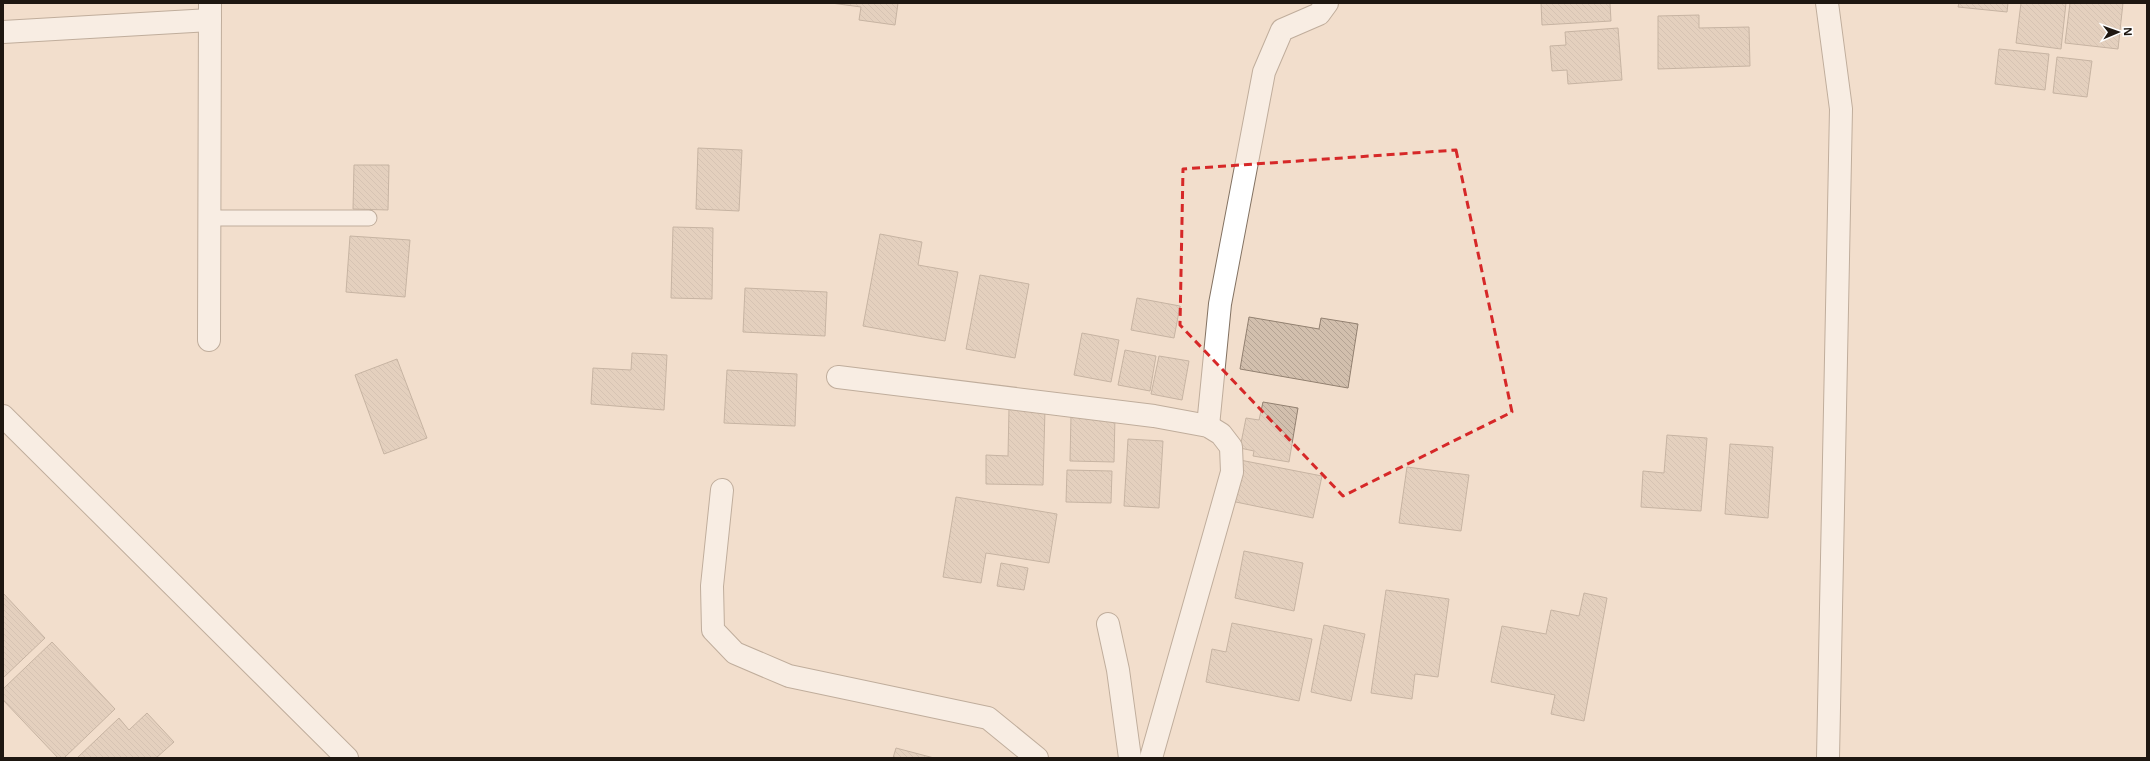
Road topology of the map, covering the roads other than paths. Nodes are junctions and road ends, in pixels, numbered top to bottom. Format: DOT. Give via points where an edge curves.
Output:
graph roads {
  1 [pos="1327,3"];
  2 [pos="1828,3"];
  3 [pos="210,11"];
  4 [pos="3,32"];
  5 [pos="210,218"];
  6 [pos="369,218"];
  7 [pos="209,340"];
  8 [pos="838,377"];
  9 [pos="3,416"];
  10 [pos="1208,426"];
  11 [pos="722,490"];
  12 [pos="1108,624"];
  13 [pos="346,758"];
  14 [pos="1037,758"];
  15 [pos="1130,758"];
  16 [pos="1151,758"];
  17 [pos="1828,758"];
  1 -- 10 [label="street" via="1319,14 1282,30 1264,72 1220,304"];
  2 -- 17 [label="street" via="1841,109"];
  3 -- 4 [label="street"];
  3 -- 5 [label="street"];
  5 -- 6 [label="lane"];
  5 -- 7 [label="street"];
  8 -- 10 [label="street" via="1154,416"];
  9 -- 13 [label="street"];
  10 -- 16 [label="street" via="1221,434 1231,447 1232,472"];
  11 -- 14 [label="street" via="712,586 713,630 735,653 789,676 988,718"];
  12 -- 15 [label="street" via="1118,670"];
}
